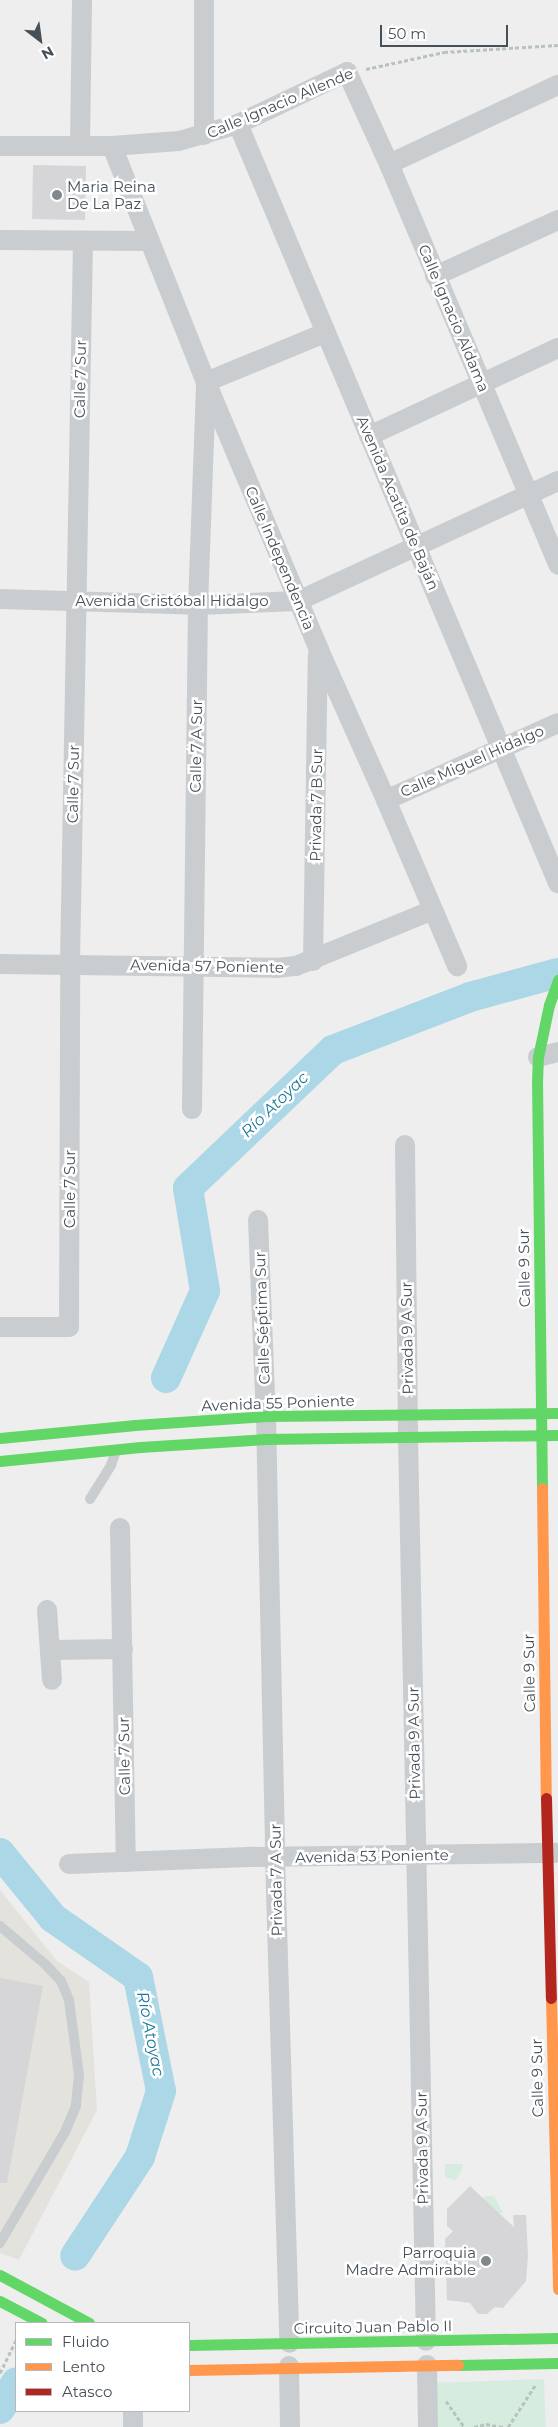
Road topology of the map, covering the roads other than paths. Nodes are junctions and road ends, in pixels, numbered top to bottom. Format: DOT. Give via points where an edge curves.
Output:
graph roads {
  1 [pos="82,0"];
  2 [pos="204,0"];
  3 [pos="347,72"];
  4 [pos="558,85"];
  5 [pos="238,124"];
  6 [pos="204,136"];
  7 [pos="0,146"];
  8 [pos="80,146"];
  9 [pos="112,146"];
  10 [pos="389,164"];
  11 [pos="558,220"];
  12 [pos="0,240"];
  13 [pos="149,240"];
  14 [pos="83,241"];
  15 [pos="435,276"];
  16 [pos="325,333"];
  17 [pos="558,348"];
  18 [pos="206,382"];
  19 [pos="482,384"];
  20 [pos="369,436"];
  21 [pos="558,481"];
  22 [pos="530,494"];
  23 [pos="417,546"];
  24 [pos="558,565"];
  25 [pos="0,600"];
  26 [pos="76,601"];
  27 [pos="298,601"];
  28 [pos="198,604"];
  29 [pos="318,650"];
  30 [pos="558,723"];
  31 [pos="502,749"];
  32 [pos="386,800"];
  33 [pos="558,883"];
  34 [pos="433,910"];
  35 [pos="313,961"];
  36 [pos="0,964"];
  37 [pos="70,964"];
  38 [pos="192,966"];
  39 [pos="457,966"];
  40 [pos="558,980"];
  41 [pos="550,1054"];
  42 [pos="192,1109"];
  43 [pos="405,1145"];
  44 [pos="258,1220"];
  45 [pos="0,1327"];
  46 [pos="558,1397"];
  47 [pos="558,1407"];
  48 [pos="558,1413"];
  49 [pos="408,1415"];
  50 [pos="541,1415"];
  51 [pos="266,1416"];
  52 [pos="541,1435"];
  53 [pos="558,1435"];
  54 [pos="408,1437"];
  55 [pos="0,1438"];
  56 [pos="266,1439"];
  57 [pos="117,1449"];
  58 [pos="0,1460"];
  59 [pos="90,1499"];
  60 [pos="120,1528"];
  61 [pos="47,1610"];
  62 [pos="122,1649"];
  63 [pos="50,1650"];
  64 [pos="52,1680"];
  65 [pos="552,1853"];
  66 [pos="416,1855"];
  67 [pos="275,1857"];
  68 [pos="126,1862"];
  69 [pos="69,1864"];
  70 [pos="0,1926"];
  71 [pos="0,2243"];
  72 [pos="0,2275"];
  73 [pos="558,2289"];
  74 [pos="0,2301"];
  75 [pos="40,2322"];
  76 [pos="87,2322"];
  77 [pos="558,2338"];
  78 [pos="426,2341"];
  79 [pos="289,2343"];
  80 [pos="190,2345"];
  81 [pos="555,2363"];
  82 [pos="427,2365"];
  83 [pos="289,2366"];
  84 [pos="190,2370"];
  85 [pos="133,2412"];
  86 [pos="133,2427"];
  87 [pos="290,2427"];
  88 [pos="428,2427"];
  1 -- 8 [label="street"];
  2 -- 6 [label="street"];
  3 -- 5 [label="street, Calle Ignacio Allende"];
  3 -- 10 [label="street, Calle Ignacio Aldama"];
  4 -- 10 [label="street"];
  5 -- 6 [label="street, Calle Ignacio Allende"];
  5 -- 16 [label="street, Avenida Acatita de Baján"];
  6 -- 9 [label="street, Calle Ignacio Allende"];
  7 -- 8 [label="street, Calle Ignacio Allende"];
  8 -- 9 [label="street, Calle Ignacio Allende"];
  9 -- 13 [label="street, Calle Independencia"];
  10 -- 15 [label="street, Calle Ignacio Aldama"];
  11 -- 15 [label="street"];
  12 -- 14 [label="street"];
  13 -- 14 [label="street"];
  13 -- 18 [label="street, Calle Independencia"];
  14 -- 26 [label="street, Calle 7 Sur"];
  15 -- 19 [label="street, Calle Ignacio Aldama"];
  16 -- 18 [label="street"];
  16 -- 20 [label="street, Avenida Acatita de Baján"];
  17 -- 19 [label="street"];
  18 -- 27 [label="street, Calle Independencia"];
  18 -- 28 [label="street, Calle 7 A Sur"];
  19 -- 20 [label="street"];
  19 -- 22 [label="street, Calle Ignacio Aldama"];
  20 -- 23 [label="street, Avenida Acatita de Baján"];
  21 -- 22 [label="street, Avenida Cristóbal Hidalgo"];
  22 -- 23 [label="street, Avenida Cristóbal Hidalgo"];
  22 -- 24 [label="street, Calle Ignacio Aldama"];
  23 -- 27 [label="street, Avenida Cristóbal Hidalgo"];
  23 -- 31 [label="street, Avenida Acatita de Baján"];
  25 -- 26 [label="street, Avenida Cristóbal Hidalgo"];
  26 -- 28 [label="street, Avenida Cristóbal Hidalgo"];
  26 -- 37 [label="street, Calle 7 Sur"];
  27 -- 28 [label="street, Avenida Cristóbal Hidalgo"];
  27 -- 29 [label="street, Calle Independencia"];
  28 -- 38 [label="street, Calle 7 A Sur"];
  29 -- 32 [label="street, Calle Independencia"];
  29 -- 35 [label="street, Privada 7 B Sur"];
  30 -- 31 [label="street, Calle Miguel Hidalgo"];
  31 -- 32 [label="street, Calle Miguel Hidalgo"];
  31 -- 33 [label="street, Avenida Acatita de Baján"];
  32 -- 34 [label="street, Calle Independencia"];
  34 -- 35 [label="street, Avenida 57 Poniente"];
  34 -- 39 [label="street, Calle Independencia"];
  35 -- 38 [label="street, Avenida 57 Poniente" via="276,968"];
  36 -- 37 [label="street, Avenida 57 Poniente"];
  37 -- 38 [label="street, Avenida 57 Poniente"];
  37 -- 45 [label="street, Calle 7 Sur" via="69,1327"];
  38 -- 42 [label="street, Calle 7 A Sur"];
  40 -- 41 [label="main road, Calle 9 Sur" via="548,1005"];
  41 -- 50 [label="main road, Calle 9 Sur"];
  43 -- 49 [label="street, Privada 9 A Sur"];
  44 -- 51 [label="street, Calle Séptima Sur"];
  46 -- 47 [label="main road"];
  48 -- 50 [label="main road, Avenida 55 Poniente"];
  49 -- 50 [label="main road, Avenida 55 Poniente"];
  49 -- 51 [label="main road, Avenida 55 Poniente"];
  49 -- 54 [label="street, Privada 9 A Sur"];
  50 -- 52 [label="main road, Calle 9 Sur"];
  51 -- 55 [label="main road, Avenida 55 Poniente"];
  51 -- 56 [label="street, Privada 7 A Sur"];
  52 -- 53 [label="main road"];
  52 -- 54 [label="main road"];
  52 -- 65 [label="main road, Calle 9 Sur"];
  54 -- 56 [label="main road"];
  54 -- 66 [label="street, Privada 9 A Sur"];
  56 -- 57 [label="main road"];
  56 -- 67 [label="street, Privada 7 A Sur"];
  57 -- 58 [label="main road"];
  57 -- 59 [label="lane"];
  60 -- 62 [label="street, Calle 7 Sur"];
  61 -- 63 [label="street"];
  62 -- 63 [label="street"];
  62 -- 68 [label="street, Calle 7 Sur"];
  63 -- 64 [label="street"];
  65 -- 66 [label="street, Avenida 53 Poniente"];
  65 -- 73 [label="main road, Calle 9 Sur"];
  66 -- 67 [label="street, Avenida 53 Poniente"];
  66 -- 78 [label="street, Privada 9 A Sur"];
  67 -- 68 [label="street, Avenida 53 Poniente"];
  67 -- 79 [label="street, Privada 7 A Sur"];
  68 -- 69 [label="street, Avenida 53 Poniente"];
  70 -- 71 [label="lane" via="61,1981 69,2000 78,2075 76,2106 65,2132"];
  72 -- 76 [label="main road"];
  74 -- 75 [label="main road"];
  77 -- 78 [label="main road, Circuito Juan Pablo II"];
  78 -- 79 [label="main road, Circuito Juan Pablo II"];
  79 -- 80 [label="main road, Circuito Juan Pablo II"];
  81 -- 82 [label="main road"];
  82 -- 83 [label="main road"];
  82 -- 88 [label="street"];
  83 -- 84 [label="main road"];
  83 -- 87 [label="street"];
  85 -- 86 [label="street"];
}
